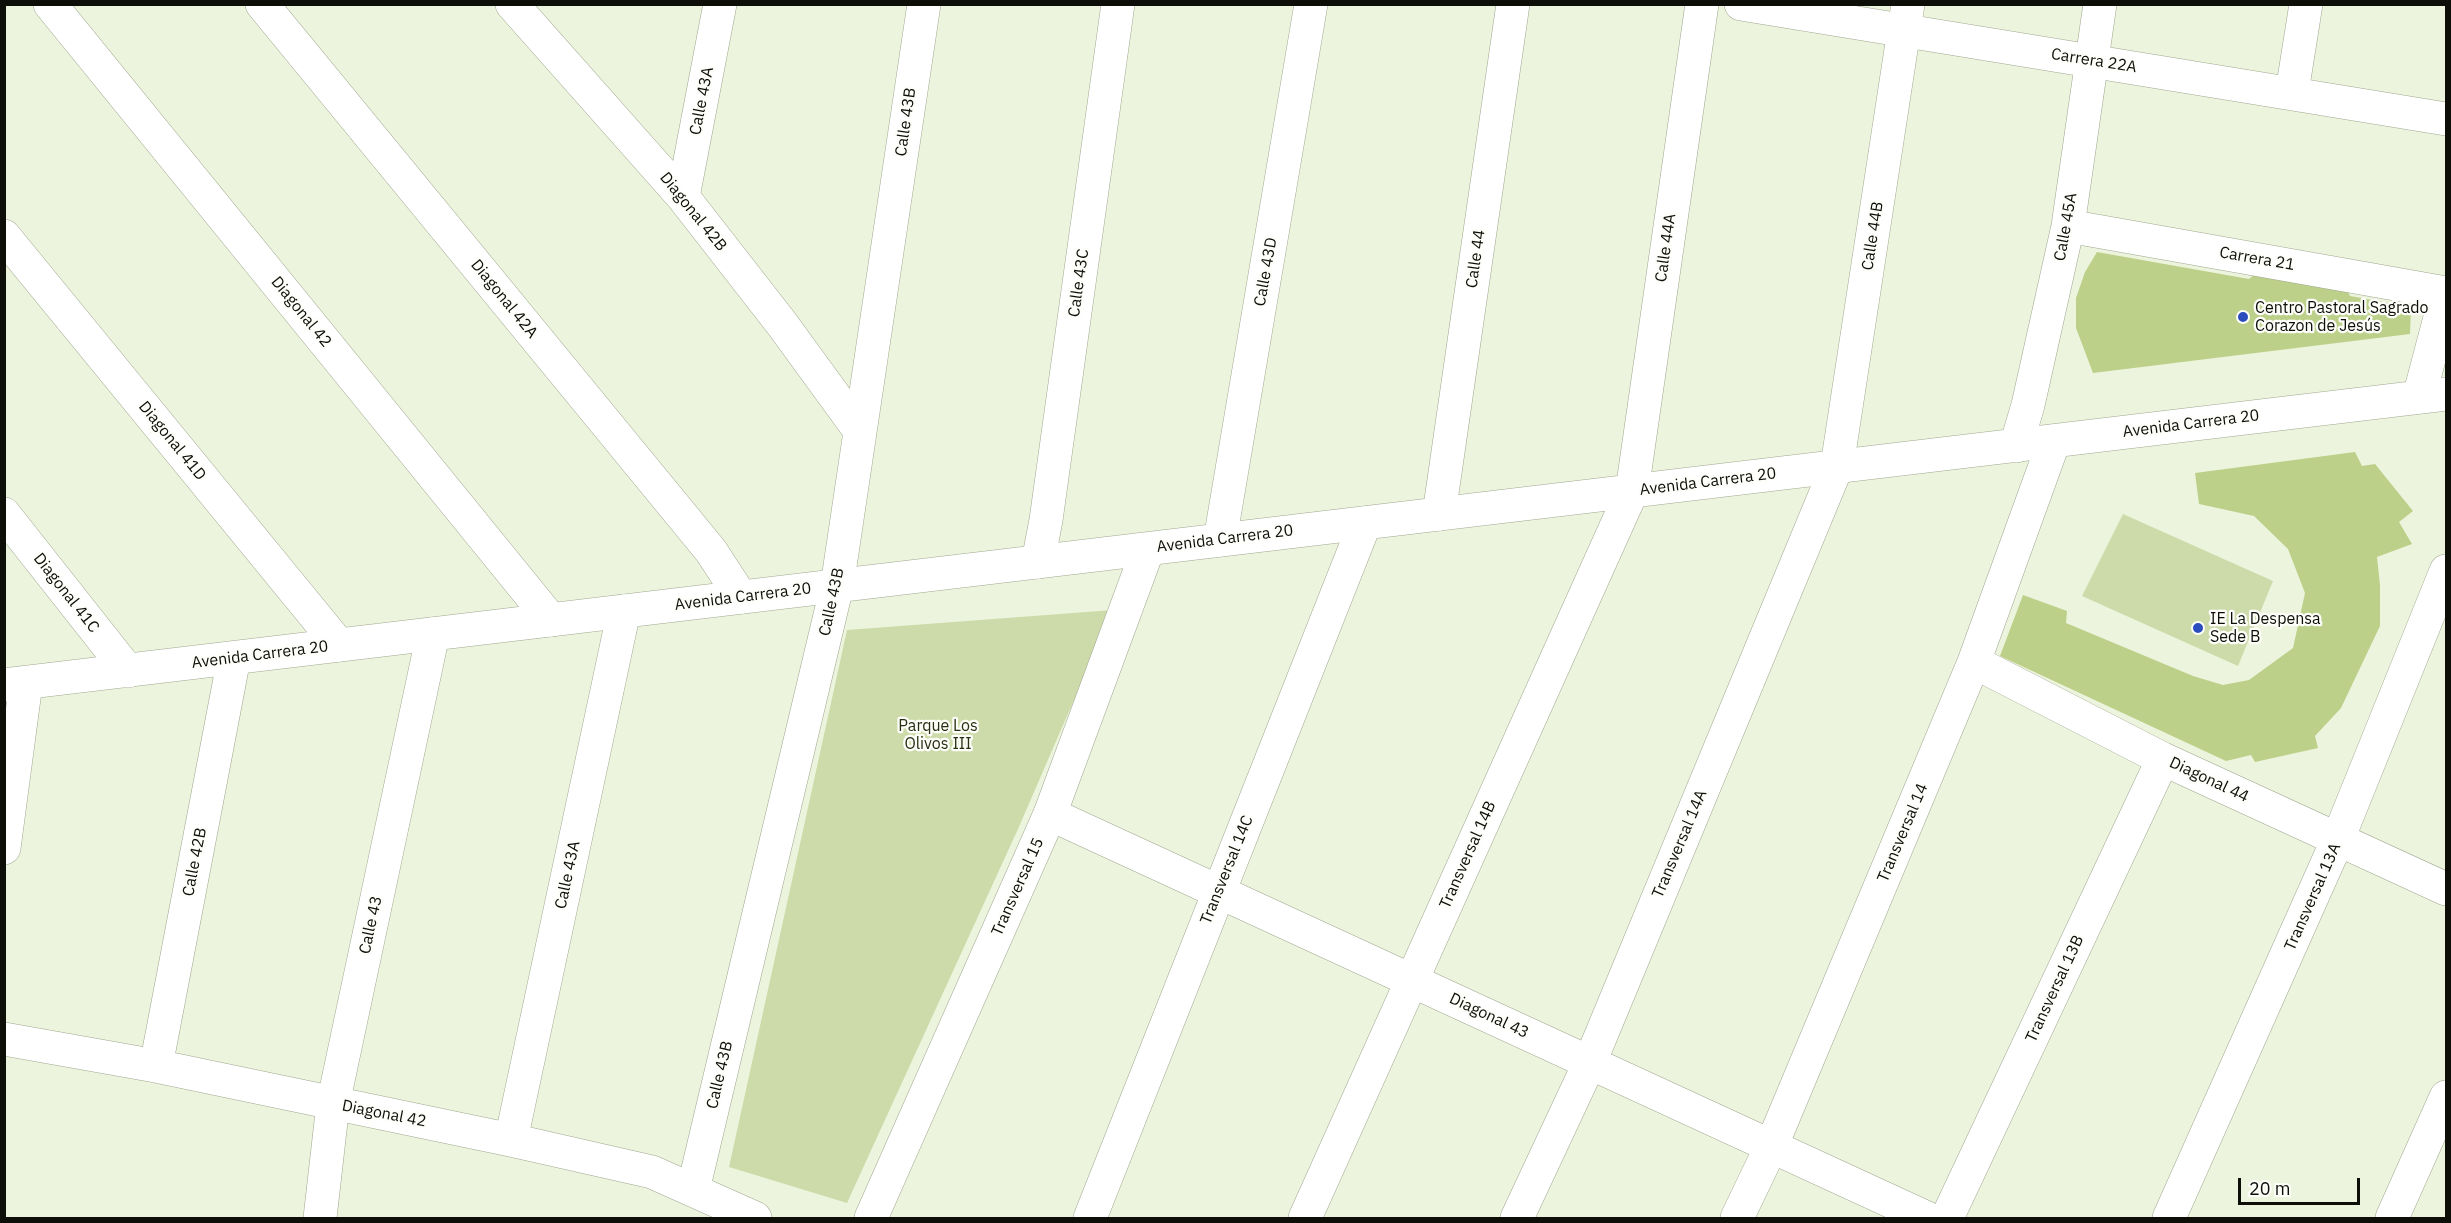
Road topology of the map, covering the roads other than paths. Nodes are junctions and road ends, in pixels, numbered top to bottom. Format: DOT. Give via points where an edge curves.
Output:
graph roads {
  1 [pos="50,4"];
  2 [pos="262,4"];
  3 [pos="720,4"];
  4 [pos="924,4"];
  5 [pos="1118,4"];
  6 [pos="1311,4"];
  7 [pos="1513,4"];
  8 [pos="1702,4"];
  9 [pos="1741,4"];
  10 [pos="2100,4"];
  11 [pos="2306,4"];
  12 [pos="518,8"];
  13 [pos="1906,17"];
  14 [pos="2092,61"];
  15 [pos="2292,92"];
  16 [pos="2446,119"];
  17 [pos="683,197"];
  18 [pos="2068,225"];
  19 [pos="4,236"];
  20 [pos="2446,294"];
  21 [pos="2433,395"];
  22 [pos="860,431"];
  23 [pos="2054,441"];
  24 [pos="2016,446"];
  25 [pos="1837,466"];
  26 [pos="1632,491"];
  27 [pos="4,514"];
  28 [pos="1439,514"];
  29 [pos="1365,523"];
  30 [pos="1220,540"];
  31 [pos="1148,549"];
  32 [pos="1038,562"];
  33 [pos="2446,571"];
  34 [pos="837,586"];
  35 [pos="741,597"];
  36 [pos="624,611"];
  37 [pos="551,620"];
  38 [pos="433,634"];
  39 [pos="339,645"];
  40 [pos="234,658"];
  41 [pos="1974,662"];
  42 [pos="128,671"];
  43 [pos="15,684"];
  44 [pos="2163,759"];
  45 [pos="1050,814"];
  46 [pos="2338,839"];
  47 [pos="4,848"];
  48 [pos="2446,889"];
  49 [pos="1218,892"];
  50 [pos="1412,980"];
  51 [pos="4,1040"];
  52 [pos="1590,1062"];
  53 [pos="156,1066"];
  54 [pos="2446,1098"];
  55 [pos="333,1104"];
  56 [pos="511,1140"];
  57 [pos="1771,1147"];
  58 [pos="693,1190"];
  59 [pos="320,1218"];
  60 [pos="755,1218"];
  61 [pos="871,1218"];
  62 [pos="1090,1218"];
  63 [pos="1305,1218"];
  64 [pos="1517,1218"];
  65 [pos="1737,1218"];
  66 [pos="1927,1218"];
  67 [pos="1947,1218"];
  68 [pos="2169,1218"];
  69 [pos="2392,1218"];
  1 -- 37 [label="street, Diagonal 42"];
  2 -- 35 [label="street, Diagonal 42A" via="711,551"];
  3 -- 17 [label="street, Calle 43A"];
  4 -- 22 [label="street, Calle 43B"];
  5 -- 32 [label="street, Calle 43C"];
  6 -- 30 [label="street, Calle 43D"];
  7 -- 28 [label="street, Calle 44"];
  8 -- 26 [label="street, Calle 44A"];
  9 -- 13 [label="street, Carrera 22A"];
  10 -- 14 [label="street, Calle 45A"];
  11 -- 15 [label="street"];
  12 -- 17 [label="street, Diagonal 42B"];
  13 -- 14 [label="street, Carrera 22A"];
  13 -- 25 [label="street, Calle 44B"];
  14 -- 15 [label="street, Carrera 22A"];
  14 -- 18 [label="street, Calle 45A"];
  15 -- 16 [label="street, Carrera 22A"];
  17 -- 22 [label="street, Diagonal 42B"];
  18 -- 20 [label="street, Carrera 21"];
  18 -- 24 [label="street, Calle 45A"];
  19 -- 39 [label="street, Diagonal 41D"];
  20 -- 21 [label="street"];
  21 -- 23 [label="street, Avenida Carrera 20"];
  22 -- 34 [label="street, Calle 43B"];
  23 -- 24 [label="street, Avenida Carrera 20"];
  23 -- 41 [label="street, Transversal 14"];
  24 -- 25 [label="street, Avenida Carrera 20"];
  25 -- 26 [label="street, Avenida Carrera 20"];
  25 -- 52 [label="street, Transversal 14A"];
  26 -- 28 [label="street, Avenida Carrera 20"];
  26 -- 50 [label="street, Transversal 14B"];
  27 -- 42 [label="street, Diagonal 41C"];
  28 -- 29 [label="street, Avenida Carrera 20"];
  29 -- 30 [label="street, Avenida Carrera 20"];
  29 -- 49 [label="street, Transversal 14C"];
  30 -- 31 [label="street, Avenida Carrera 20"];
  31 -- 32 [label="street, Avenida Carrera 20"];
  31 -- 45 [label="street, Transversal 15"];
  32 -- 34 [label="street, Avenida Carrera 20"];
  33 -- 46 [label="street, Transversal 13A"];
  34 -- 35 [label="street, Avenida Carrera 20"];
  34 -- 58 [label="street, Calle 43B"];
  35 -- 36 [label="street, Avenida Carrera 20"];
  36 -- 37 [label="street, Avenida Carrera 20"];
  36 -- 56 [label="street, Calle 43A"];
  37 -- 38 [label="street, Avenida Carrera 20"];
  38 -- 39 [label="street, Avenida Carrera 20"];
  38 -- 55 [label="street, Calle 43"];
  39 -- 40 [label="street, Avenida Carrera 20"];
  40 -- 42 [label="street, Avenida Carrera 20"];
  40 -- 53 [label="street, Calle 42B"];
  41 -- 44 [label="street, Diagonal 44"];
  41 -- 57 [label="street, Transversal 14"];
  42 -- 43 [label="street, Avenida Carrera 20"];
  43 -- 47 [label="street"];
  44 -- 46 [label="street, Diagonal 44"];
  44 -- 67 [label="street, Transversal 13B"];
  45 -- 49 [label="street, Diagonal 43"];
  45 -- 61 [label="street, Transversal 15"];
  46 -- 48 [label="street, Diagonal 44"];
  46 -- 68 [label="street, Transversal 13A"];
  49 -- 50 [label="street, Diagonal 43"];
  49 -- 62 [label="street, Transversal 14C"];
  50 -- 52 [label="street, Diagonal 43"];
  50 -- 63 [label="street, Transversal 14B"];
  51 -- 53 [label="street, Diagonal 42"];
  52 -- 57 [label="street, Diagonal 43"];
  52 -- 64 [label="street, Transversal 14A"];
  53 -- 55 [label="street, Diagonal 42"];
  54 -- 69 [label="street"];
  55 -- 56 [label="street, Diagonal 42"];
  55 -- 59 [label="street, Calle 43"];
  56 -- 58 [label="street, Diagonal 42" via="652,1172"];
  57 -- 65 [label="street, Transversal 14"];
  57 -- 66 [label="street, Diagonal 43"];
  58 -- 60 [label="street, Diagonal 42"];
}
